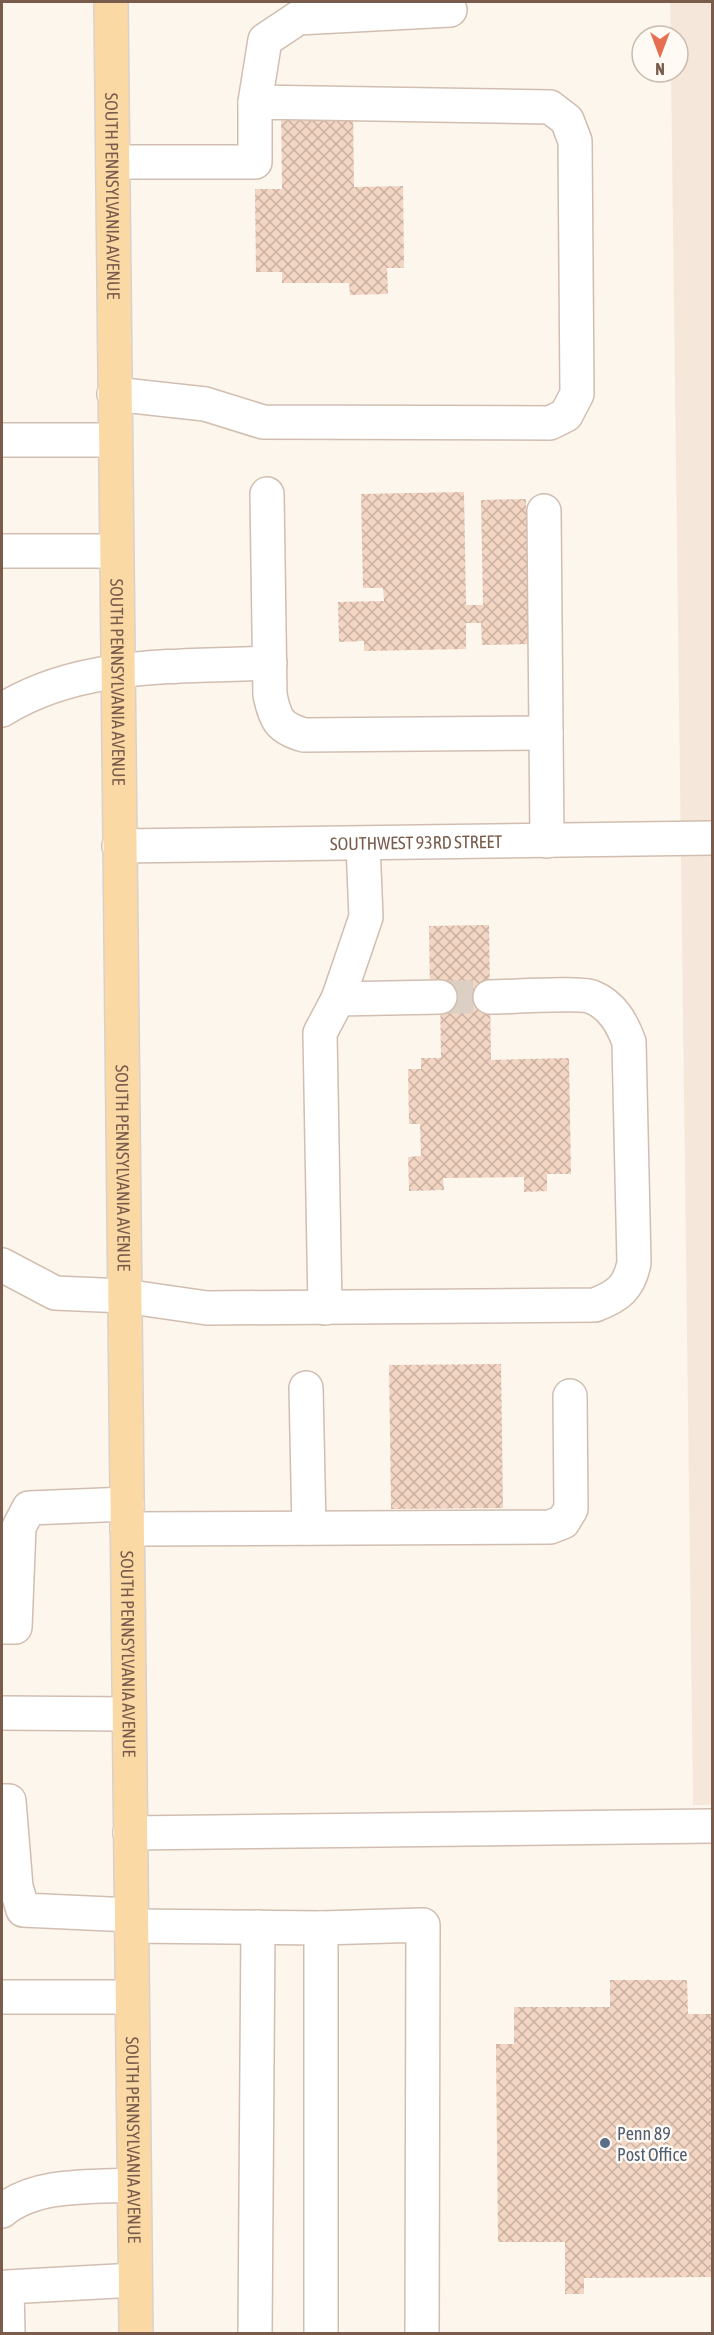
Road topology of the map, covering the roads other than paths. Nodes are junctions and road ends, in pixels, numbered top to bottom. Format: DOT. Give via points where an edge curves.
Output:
graph roads {
  1 [pos="111,2"];
  2 [pos="450,10"];
  3 [pos="255,102"];
  4 [pos="112,162"];
  5 [pos="114,394"];
  6 [pos="2,440"];
  7 [pos="115,440"];
  8 [pos="267,494"];
  9 [pos="544,511"];
  10 [pos="2,551"];
  11 [pos="116,551"];
  12 [pos="270,663"];
  13 [pos="117,670"];
  14 [pos="2,710"];
  15 [pos="546,732"];
  16 [pos="712,838"];
  17 [pos="547,841"];
  18 [pos="363,845"];
  19 [pos="119,846"];
  20 [pos="440,997"];
  21 [pos="490,997"];
  22 [pos="338,999"];
  23 [pos="2,1265"];
  24 [pos="124,1296"];
  25 [pos="325,1308"];
  26 [pos="306,1388"];
  27 [pos="570,1396"];
  28 [pos="127,1517"];
  29 [pos="309,1528"];
  30 [pos="2,1627"];
  31 [pos="2,1713"];
  32 [pos="129,1714"];
  33 [pos="2,1801"];
  34 [pos="712,1827"];
  35 [pos="130,1833"];
  36 [pos="131,1921"];
  37 [pos="258,1927"];
  38 [pos="321,1928"];
  39 [pos="2,1997"];
  40 [pos="132,1997"];
  41 [pos="134,2185"];
  42 [pos="2,2211"];
  43 [pos="135,2280"];
  44 [pos="4,2287"];
  45 [pos="9,2334"];
  46 [pos="136,2334"];
  47 [pos="255,2334"];
  48 [pos="321,2334"];
  49 [pos="422,2334"];
  1 -- 4 [label="main road, SOUTH PENNSYLVANIA AVENUE"];
  2 -- 3 [label="street" via="298,18 265,40"];
  3 -- 4 [label="street" via="255,162"];
  3 -- 5 [label="street" via="550,106 567,120 575,141 577,394 566,415 550,423 262,422 205,404"];
  4 -- 5 [label="main road, SOUTH PENNSYLVANIA AVENUE"];
  5 -- 7 [label="main road, SOUTH PENNSYLVANIA AVENUE"];
  6 -- 7 [label="street"];
  7 -- 11 [label="main road, SOUTH PENNSYLVANIA AVENUE"];
  8 -- 12 [label="street"];
  9 -- 15 [label="street"];
  10 -- 11 [label="street"];
  11 -- 13 [label="main road, SOUTH PENNSYLVANIA AVENUE"];
  12 -- 13 [label="street"];
  12 -- 15 [label="street" via="270,695 275,716 288,731 304,735"];
  13 -- 14 [label="street" via="21,697"];
  13 -- 19 [label="main road, SOUTH PENNSYLVANIA AVENUE"];
  15 -- 17 [label="street"];
  16 -- 17 [label="street, SOUTHWEST 93RD STREET"];
  17 -- 18 [label="street, SOUTHWEST 93RD STREET"];
  18 -- 19 [label="street, SOUTHWEST 93RD STREET"];
  18 -- 22 [label="street" via="366,917"];
  19 -- 24 [label="main road, SOUTH PENNSYLVANIA AVENUE"];
  20 -- 22 [label="street"];
  21 -- 25 [label="street" via="591,996 611,1009 623,1025 630,1042 634,1263 630,1279 623,1290 595,1305"];
  22 -- 25 [label="street" via="320,1033"];
  23 -- 24 [label="street" via="55,1293"];
  24 -- 25 [label="street" via="207,1308"];
  24 -- 28 [label="main road, SOUTH PENNSYLVANIA AVENUE"];
  26 -- 29 [label="street"];
  27 -- 29 [label="street" via="572,1509 562,1522 550,1527"];
  28 -- 29 [label="street"];
  28 -- 30 [label="street" via="29,1508 19,1527 15,1627"];
  28 -- 32 [label="main road, SOUTH PENNSYLVANIA AVENUE"];
  31 -- 32 [label="street"];
  32 -- 35 [label="main road, SOUTH PENNSYLVANIA AVENUE"];
  33 -- 36 [label="street" via="9,1801 16,1887 23,1910"];
  34 -- 35 [label="street"];
  35 -- 36 [label="main road, SOUTH PENNSYLVANIA AVENUE"];
  36 -- 37 [label="street"];
  36 -- 40 [label="main road, SOUTH PENNSYLVANIA AVENUE"];
  37 -- 38 [label="street"];
  37 -- 47 [label="street"];
  38 -- 48 [label="street"];
  38 -- 49 [label="street" via="423,1925"];
  39 -- 40 [label="street"];
  40 -- 41 [label="main road, SOUTH PENNSYLVANIA AVENUE"];
  41 -- 42 [label="street" via="72,2188 21,2197"];
  41 -- 43 [label="main road, SOUTH PENNSYLVANIA AVENUE"];
  43 -- 44 [label="street"];
  43 -- 46 [label="main road, SOUTH PENNSYLVANIA AVENUE"];
  44 -- 45 [label="street"];
}
